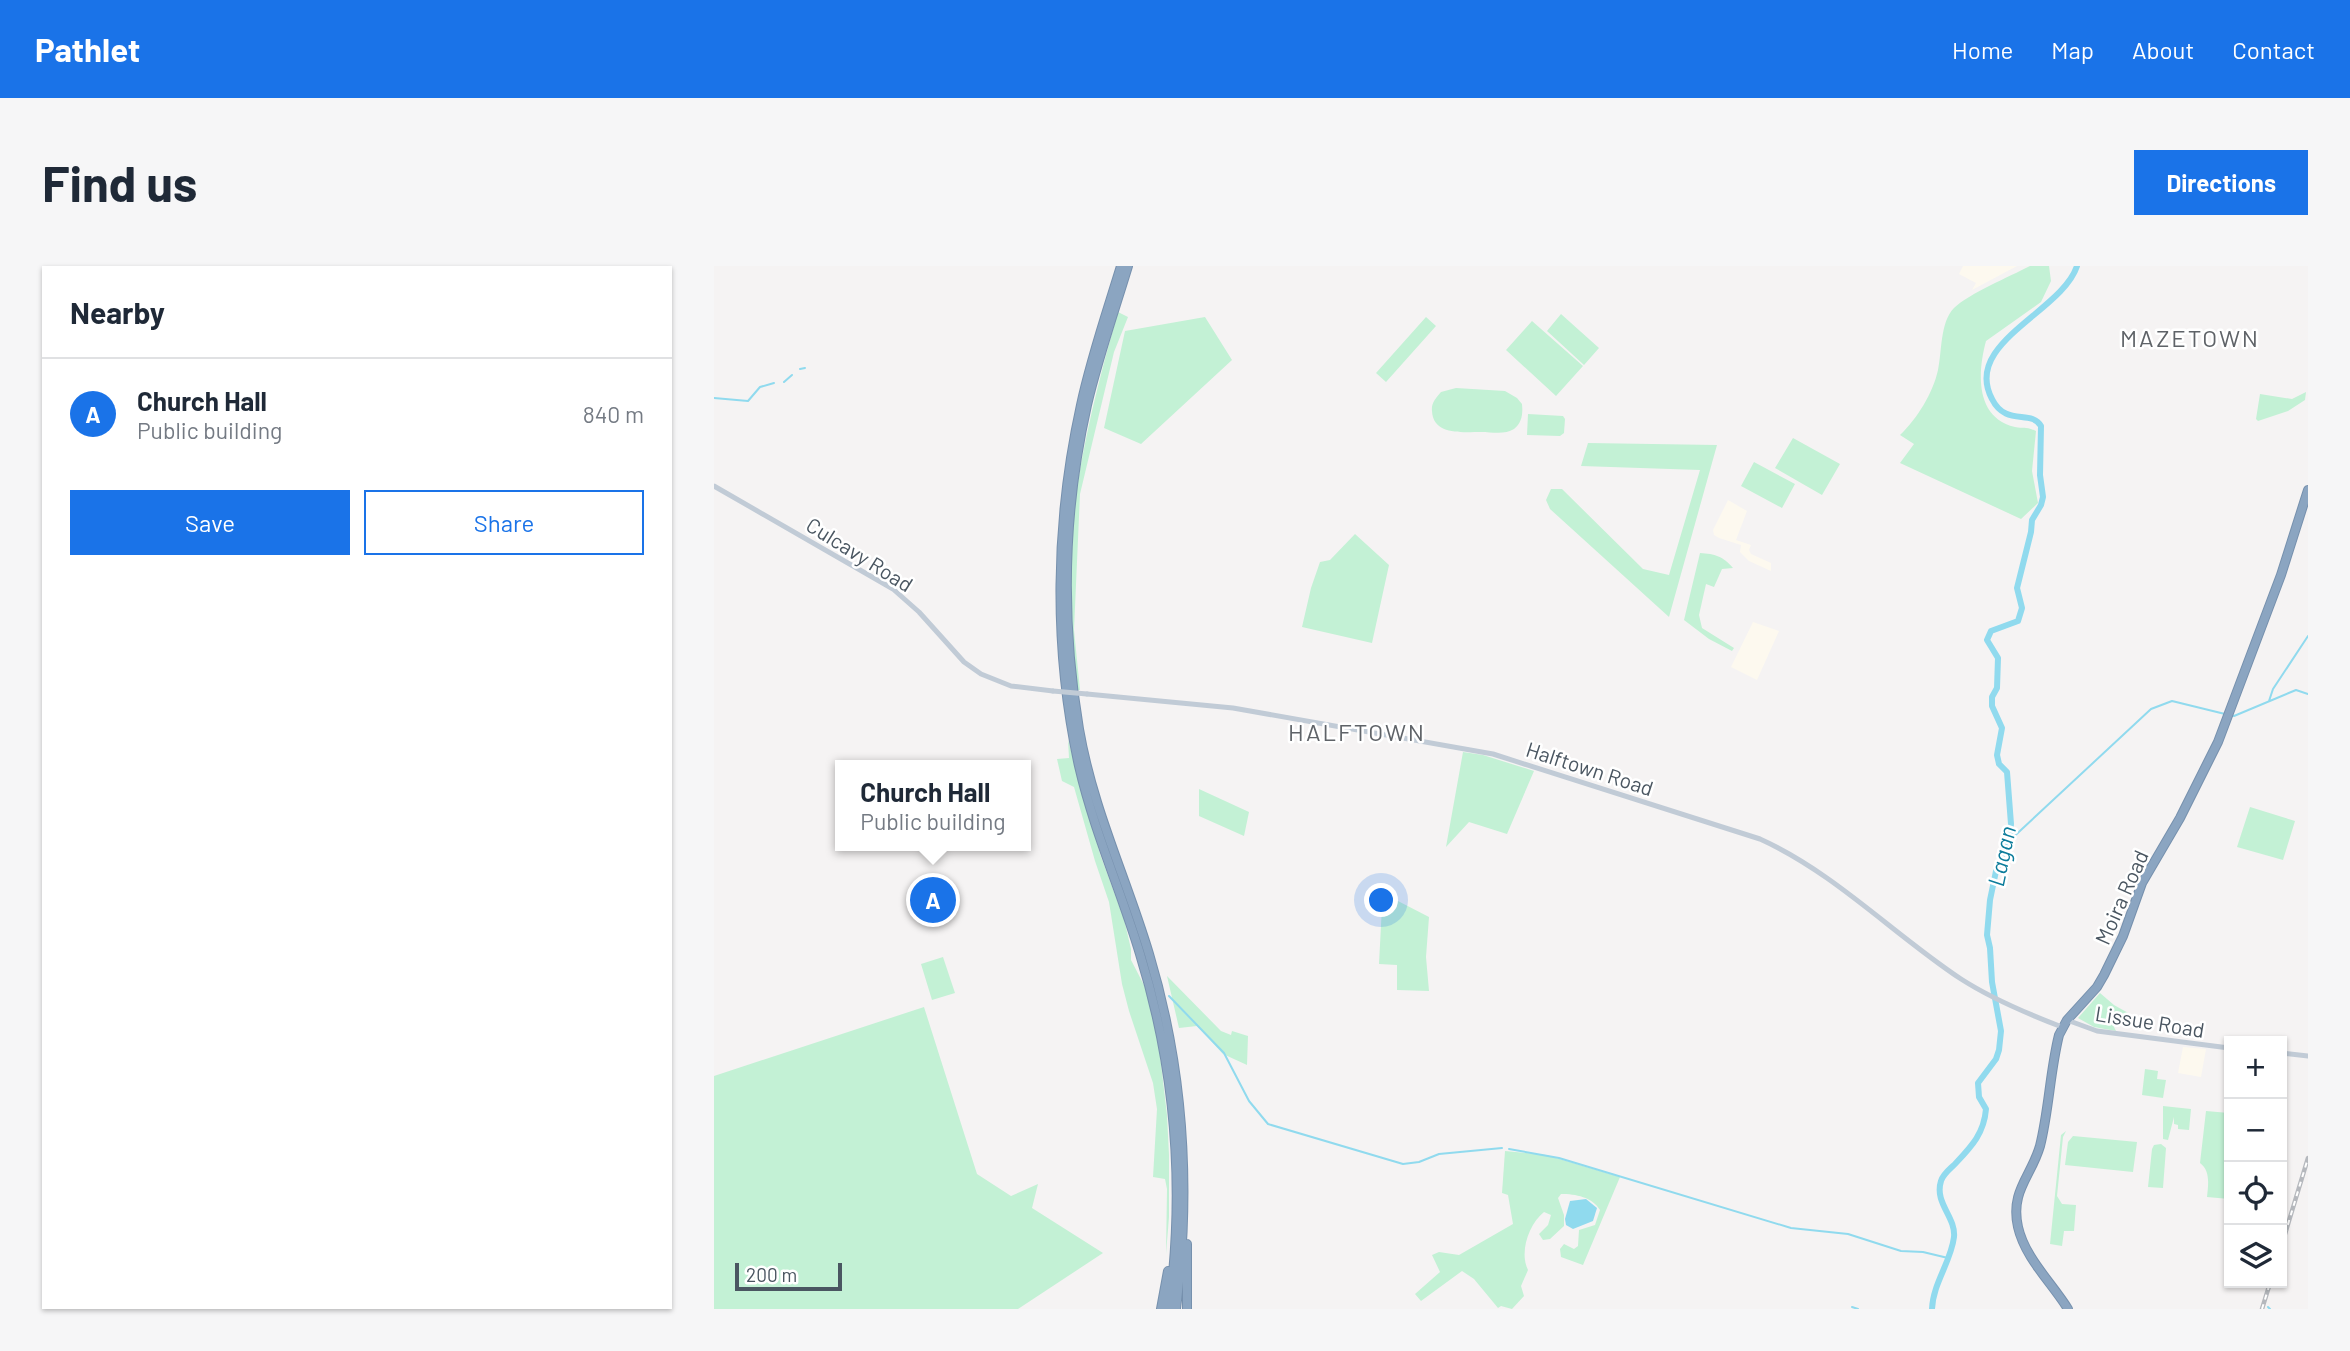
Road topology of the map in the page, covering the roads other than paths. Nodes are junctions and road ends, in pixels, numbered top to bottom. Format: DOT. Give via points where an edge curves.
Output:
graph roads {
  1 [pos="1121,266"];
  2 [pos="1128,266"];
  3 [pos="714,486"];
  4 [pos="2308,490"];
  5 [pos="1054,691"];
  6 [pos="2065,1024"];
  7 [pos="2224,1047"];
  8 [pos="2287,1054"];
  9 [pos="2308,1056"];
  10 [pos="1177,1209"];
  11 [pos="1184,1220"];
  12 [pos="1161,1309"];
  13 [pos="1169,1309"];
  14 [pos="1176,1309"];
  15 [pos="1187,1309"];
  16 [pos="2068,1309"];
  1 -- 10 [label="highway" via="1084,391 1070,462 1060,559 1062,643 1073,734 1088,799 1141,956 1164,1047 1175,1135"];
  2 -- 11 [label="highway" via="1079,446 1068,542 1068,637 1085,760 1101,820 1149,954 1171,1044 1183,1134"];
  3 -- 5 [label="street, Culcavy Road" via="893,589 964,663 981,674 1011,686"];
  4 -- 6 [label="highway, Moira Road" via="2218,742 2142,883 2104,975"];
  5 -- 6 [label="street, Halftown Road, bridge" via="1233,708 1493,754 1748,835 1778,847 1819,873 1984,993"];
  6 -- 7 [label="street, Lissue Road"];
  6 -- 16 [label="highway, Moira Road" via="2054,1052 2040,1145 2016,1203 2021,1238"];
  8 -- 9 [label="street"];
  10 -- 12 [label="highway"];
  10 -- 13 [label="highway"];
  11 -- 14 [label="highway"];
  11 -- 15 [label="highway"];
}
